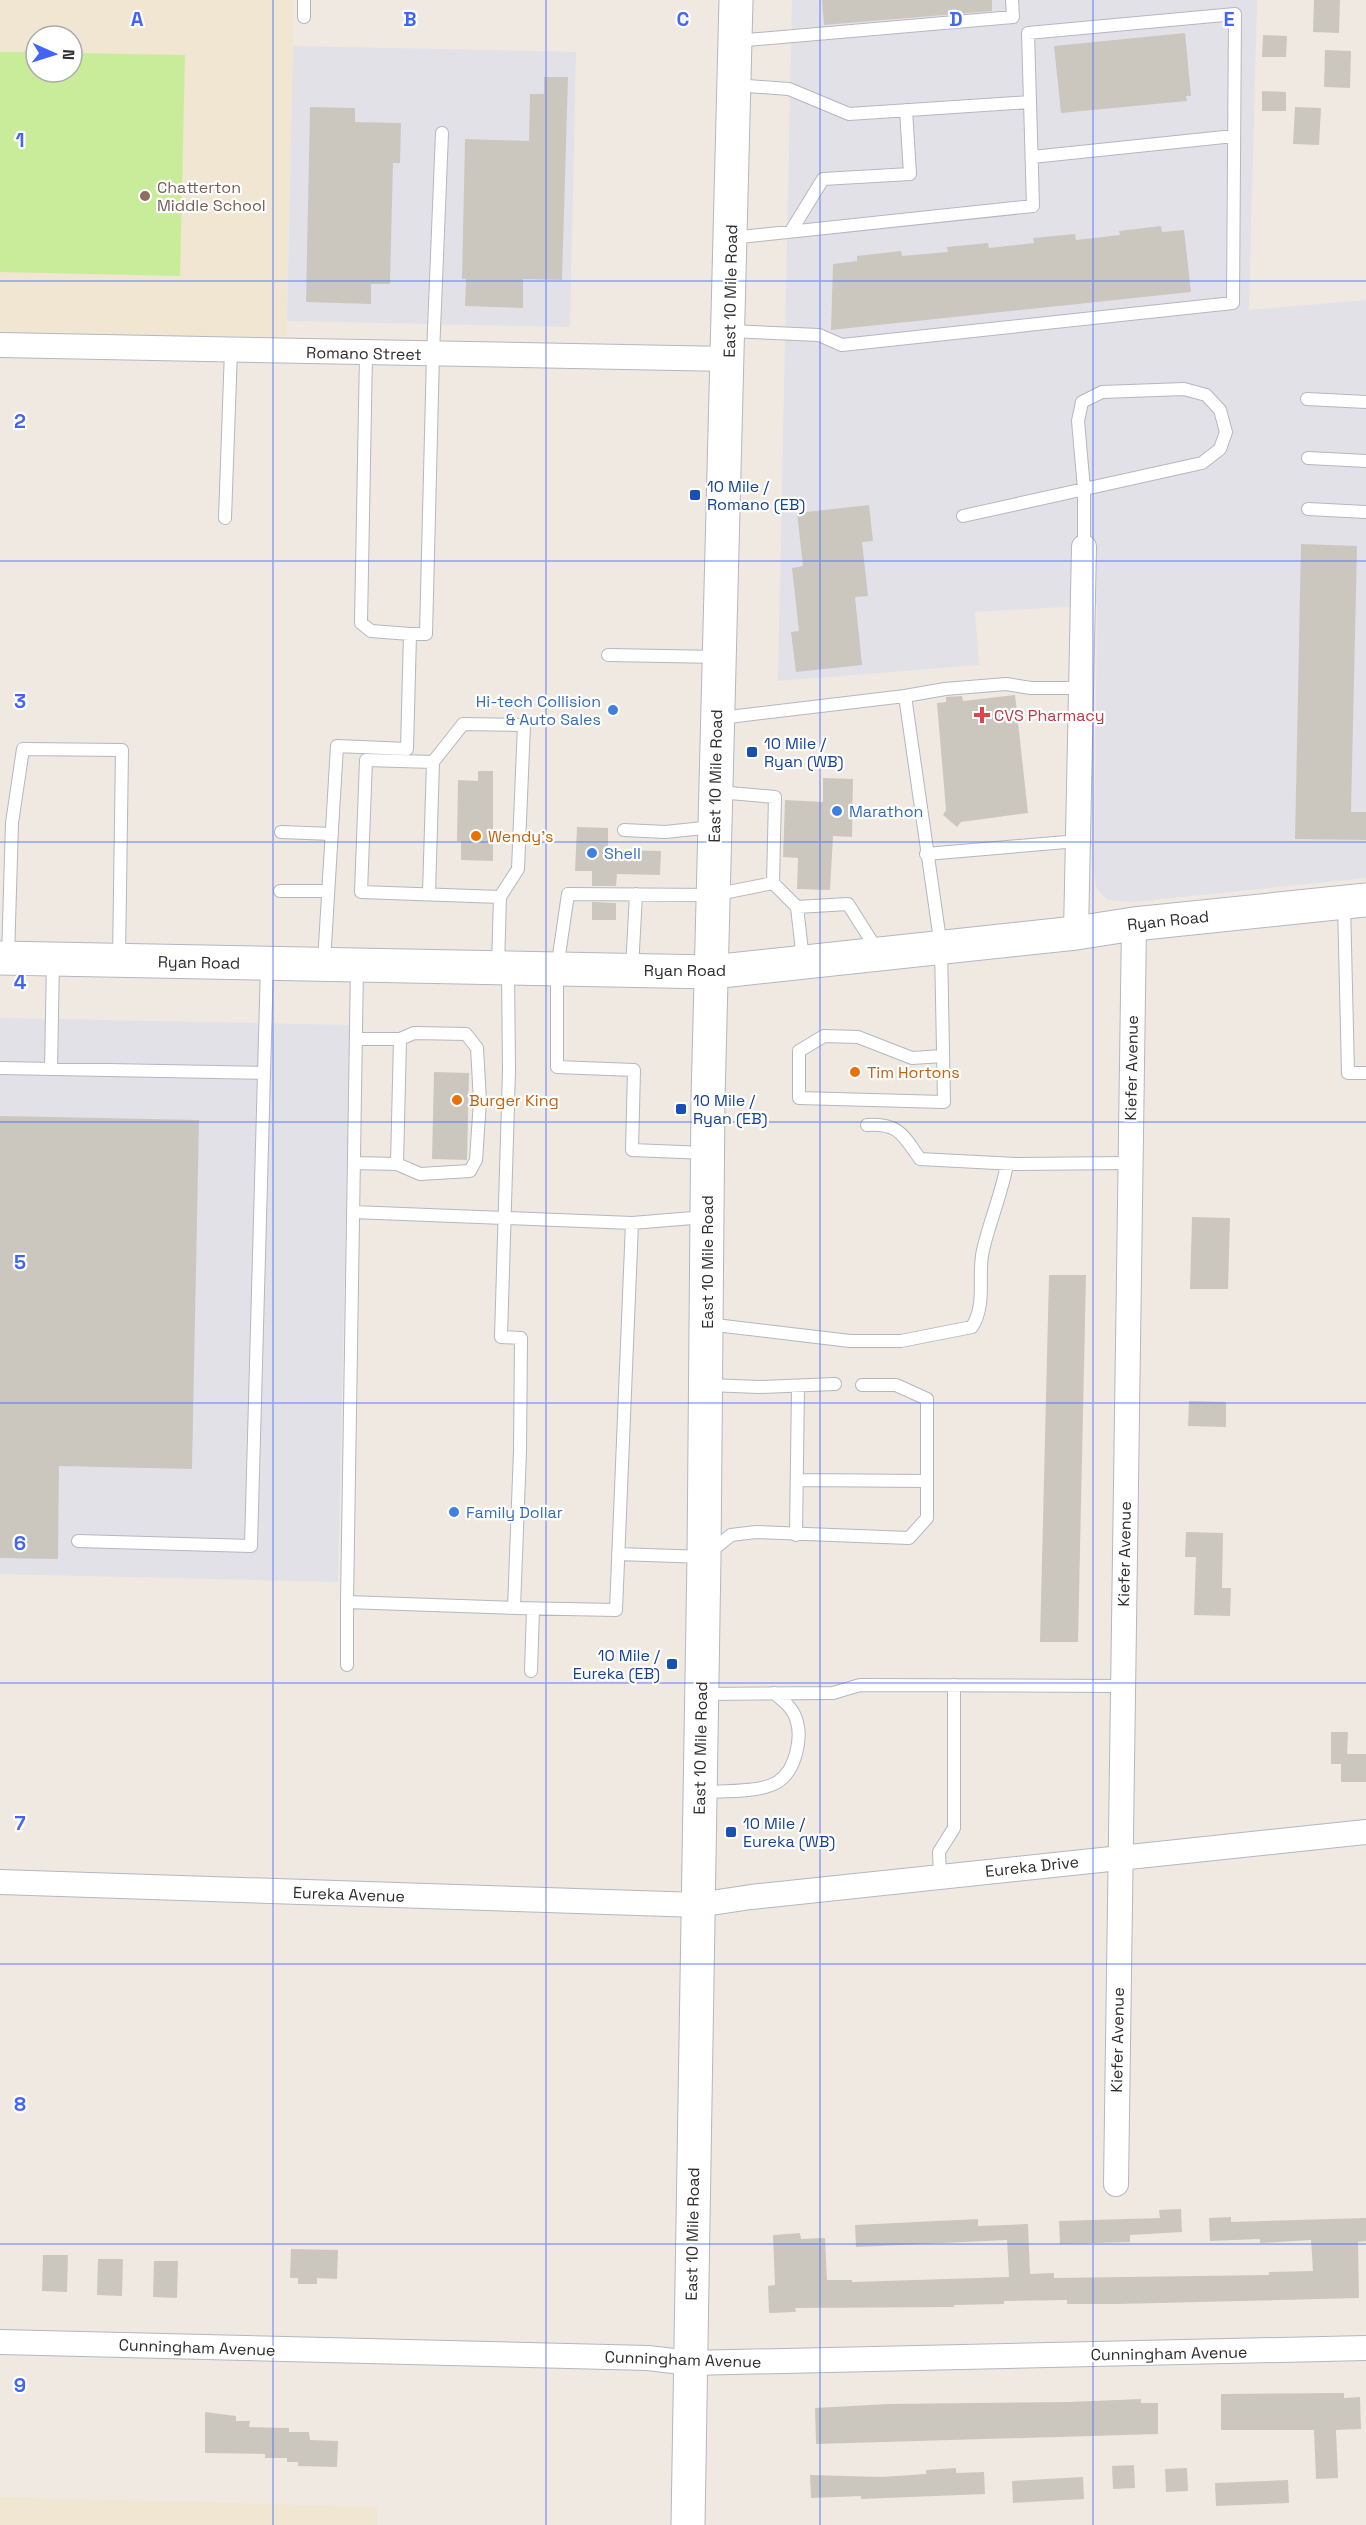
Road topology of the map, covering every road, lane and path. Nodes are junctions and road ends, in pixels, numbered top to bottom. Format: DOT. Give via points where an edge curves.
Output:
graph roads {
  1 [pos="304,0"];
  2 [pos="736,0"];
  3 [pos="1012,0"];
  4 [pos="304,17"];
  5 [pos="736,41"];
  6 [pos="735,85"];
  7 [pos="1030,102"];
  8 [pos="906,110"];
  9 [pos="442,134"];
  10 [pos="1234,136"];
  11 [pos="1032,157"];
  12 [pos="791,231"];
  13 [pos="731,238"];
  14 [pos="0,345"];
  15 [pos="728,345"];
  16 [pos="231,350"];
  17 [pos="366,353"];
  18 [pos="433,354"];
  19 [pos="1307,399"];
  20 [pos="1366,402"];
  21 [pos="1308,458"];
  22 [pos="1366,461"];
  23 [pos="1084,489"];
  24 [pos="1308,509"];
  25 [pos="1366,513"];
  26 [pos="963,516"];
  27 [pos="225,518"];
  28 [pos="1084,546"];
  29 [pos="410,634"];
  30 [pos="608,655"];
  31 [pos="721,657"];
  32 [pos="1081,688"];
  33 [pos="905,696"];
  34 [pos="716,719"];
  35 [pos="433,762"];
  36 [pos="715,792"];
  37 [pos="714,827"];
  38 [pos="624,830"];
  39 [pos="281,832"];
  40 [pos="332,834"];
  41 [pos="1078,841"];
  42 [pos="926,854"];
  43 [pos="773,883"];
  44 [pos="280,891"];
  45 [pos="328,891"];
  46 [pos="429,893"];
  47 [pos="636,894"];
  48 [pos="713,895"];
  49 [pos="500,897"];
  50 [pos="1355,901"];
  51 [pos="797,907"];
  52 [pos="1134,924"];
  53 [pos="1076,933"];
  54 [pos="941,947"];
  55 [pos="879,954"];
  56 [pos="4,958"];
  57 [pos="53,959"];
  58 [pos="119,960"];
  59 [pos="804,962"];
  60 [pos="267,963"];
  61 [pos="324,964"];
  62 [pos="357,965"];
  63 [pos="503,968"];
  64 [pos="557,969"];
  65 [pos="632,970"];
  66 [pos="712,972"];
  67 [pos="356,1039"];
  68 [pos="400,1039"];
  69 [pos="944,1056"];
  70 [pos="0,1068"];
  71 [pos="51,1069"];
  72 [pos="264,1072"];
  73 [pos="1366,1073"];
  74 [pos="867,1125"];
  75 [pos="708,1153"];
  76 [pos="354,1163"];
  77 [pos="1130,1163"];
  78 [pos="397,1164"];
  79 [pos="1007,1164"];
  80 [pos="353,1212"];
  81 [pos="707,1216"];
  82 [pos="504,1218"];
  83 [pos="632,1223"];
  84 [pos="706,1324"];
  85 [pos="706,1384"];
  86 [pos="836,1384"];
  87 [pos="862,1385"];
  88 [pos="798,1386"];
  89 [pos="797,1480"];
  90 [pos="927,1481"];
  91 [pos="796,1535"];
  92 [pos="78,1541"];
  93 [pos="618,1554"];
  94 [pos="704,1557"];
  95 [pos="347,1602"];
  96 [pos="514,1608"];
  97 [pos="532,1609"];
  98 [pos="346,1665"];
  99 [pos="531,1671"];
  100 [pos="954,1685"];
  101 [pos="1122,1686"];
  102 [pos="774,1693"];
  103 [pos="701,1694"];
  104 [pos="700,1792"];
  105 [pos="1366,1832"];
  106 [pos="1119,1857"];
  107 [pos="940,1876"];
  108 [pos="0,1882"];
  109 [pos="698,1905"];
  110 [pos="1116,2184"];
  111 [pos="0,2342"];
  112 [pos="1366,2348"];
  113 [pos="690,2363"];
  114 [pos="688,2525"];
  1 -- 4 [label="lane"];
  2 -- 5 [label="main road, East 10 Mile Road"];
  3 -- 5 [label="lane" via="1013,17"];
  5 -- 6 [label="main road, East 10 Mile Road"];
  6 -- 8 [label="lane" via="789,89 849,114"];
  6 -- 13 [label="main road, East 10 Mile Road"];
  7 -- 8 [label="lane"];
  7 -- 10 [label="lane" via="1028,33 1235,14"];
  7 -- 11 [label="lane"];
  8 -- 12 [label="lane" via="910,174 823,178"];
  9 -- 18 [label="lane"];
  10 -- 11 [label="lane"];
  10 -- 15 [label="lane" via="1233,303 842,345 819,335"];
  11 -- 12 [label="lane" via="1033,206"];
  12 -- 13 [label="lane"];
  13 -- 15 [label="main road, East 10 Mile Road"];
  14 -- 16 [label="street, Romano Street"];
  15 -- 18 [label="street, Romano Street"];
  15 -- 31 [label="main road, East 10 Mile Road"];
  16 -- 17 [label="street, Romano Street"];
  16 -- 27 [label="lane"];
  17 -- 18 [label="street, Romano Street"];
  17 -- 29 [label="lane" via="361,623 371,631"];
  18 -- 29 [label="lane" via="426,634"];
  19 -- 20 [label="lane"];
  21 -- 22 [label="lane"];
  23 -- 23 [label="lane" via="1202,463 1220,449 1226,432 1220,410 1206,395 1184,389 1102,392 1082,402 1078,421"];
  23 -- 26 [label="lane"];
  23 -- 28 [label="lane"];
  24 -- 25 [label="lane"];
  28 -- 32 [label="street"];
  29 -- 40 [label="lane" via="407,749 337,746"];
  30 -- 31 [label="lane"];
  31 -- 34 [label="main road, East 10 Mile Road"];
  32 -- 33 [label="lane" via="1006,684"];
  32 -- 41 [label="street"];
  33 -- 34 [label="lane"];
  33 -- 42 [label="lane"];
  34 -- 36 [label="main road, East 10 Mile Road"];
  35 -- 46 [label="lane"];
  35 -- 46 [label="lane" via="366,760 361,892"];
  35 -- 49 [label="lane" via="464,723 524,725 518,869"];
  36 -- 37 [label="main road, East 10 Mile Road"];
  36 -- 43 [label="lane" via="775,797"];
  37 -- 38 [label="lane"];
  37 -- 48 [label="main road, East 10 Mile Road"];
  39 -- 40 [label="lane"];
  40 -- 45 [label="lane"];
  41 -- 42 [label="lane"];
  41 -- 53 [label="street"];
  42 -- 54 [label="lane"];
  43 -- 48 [label="lane"];
  43 -- 51 [label="lane"];
  44 -- 45 [label="lane"];
  45 -- 61 [label="lane"];
  46 -- 49 [label="lane"];
  47 -- 48 [label="lane"];
  47 -- 64 [label="lane" via="568,894"];
  47 -- 65 [label="lane"];
  48 -- 66 [label="main road, East 10 Mile Road"];
  49 -- 63 [label="lane"];
  50 -- 52 [label="main road, Ryan Road"];
  50 -- 73 [label="lane" via="1348,1073"];
  51 -- 55 [label="lane" via="848,904"];
  51 -- 59 [label="lane"];
  52 -- 53 [label="main road, Ryan Road"];
  52 -- 77 [label="street, Kiefer Avenue"];
  53 -- 54 [label="main road, Ryan Road"];
  54 -- 55 [label="main road, Ryan Road"];
  54 -- 69 [label="lane"];
  55 -- 59 [label="main road, Ryan Road"];
  56 -- 57 [label="main road, Ryan Road"];
  56 -- 58 [label="lane" via="12,823 23,749 122,750"];
  57 -- 58 [label="main road, Ryan Road"];
  57 -- 71 [label="lane"];
  58 -- 60 [label="main road, Ryan Road"];
  59 -- 66 [label="main road, Ryan Road"];
  60 -- 61 [label="main road, Ryan Road"];
  60 -- 72 [label="lane"];
  61 -- 62 [label="main road, Ryan Road"];
  62 -- 63 [label="main road, Ryan Road"];
  62 -- 67 [label="lane"];
  63 -- 64 [label="main road, Ryan Road"];
  63 -- 82 [label="lane" via="509,1071"];
  64 -- 65 [label="main road, Ryan Road"];
  64 -- 75 [label="lane" via="556,1067 634,1070 632,1150"];
  65 -- 66 [label="main road, Ryan Road"];
  66 -- 75 [label="main road, East 10 Mile Road"];
  67 -- 68 [label="lane"];
  67 -- 76 [label="lane"];
  68 -- 78 [label="lane"];
  68 -- 78 [label="lane" via="414,1033 466,1034 477,1048 480,1101 476,1160 470,1171 420,1174"];
  69 -- 69 [label="lane" via="944,1102 799,1098 799,1051 824,1036 858,1037 912,1058"];
  70 -- 71 [label="lane"];
  71 -- 72 [label="lane"];
  72 -- 92 [label="lane" via="251,1546"];
  74 -- 79 [label="lane" via="885,1124 901,1132 920,1159"];
  75 -- 81 [label="main road, East 10 Mile Road"];
  76 -- 78 [label="lane"];
  76 -- 80 [label="lane"];
  77 -- 79 [label="lane"];
  77 -- 101 [label="street, Kiefer Avenue"];
  79 -- 84 [label="lane" via="982,1252 979,1315 972,1327 901,1341 850,1341"];
  80 -- 82 [label="lane"];
  80 -- 95 [label="lane"];
  81 -- 83 [label="lane"];
  81 -- 84 [label="main road, East 10 Mile Road"];
  82 -- 83 [label="lane"];
  82 -- 96 [label="lane" via="501,1337 521,1338"];
  83 -- 93 [label="lane"];
  84 -- 85 [label="main road, East 10 Mile Road"];
  85 -- 88 [label="lane"];
  85 -- 94 [label="main road, East 10 Mile Road"];
  86 -- 88 [label="lane"];
  87 -- 90 [label="lane" via="896,1385 927,1398"];
  88 -- 89 [label="lane"];
  89 -- 90 [label="lane"];
  89 -- 91 [label="lane"];
  90 -- 91 [label="lane" via="927,1518 909,1538"];
  91 -- 94 [label="lane" via="731,1535"];
  93 -- 94 [label="lane"];
  93 -- 97 [label="lane" via="616,1610"];
  94 -- 103 [label="main road, East 10 Mile Road"];
  95 -- 96 [label="lane"];
  95 -- 98 [label="lane"];
  96 -- 97 [label="lane"];
  97 -- 99 [label="lane"];
  100 -- 101 [label="lane"];
  100 -- 102 [label="lane" via="860,1685 833,1693"];
  100 -- 107 [label="lane" via="954,1828 939,1852"];
  101 -- 106 [label="street, Kiefer Avenue"];
  102 -- 103 [label="lane"];
  102 -- 104 [label="lane" via="788,1704 797,1722 795,1761 779,1781 753,1790"];
  103 -- 104 [label="main road, East 10 Mile Road"];
  104 -- 109 [label="main road, East 10 Mile Road"];
  105 -- 106 [label="street, Eureka Drive"];
  106 -- 107 [label="street, Eureka Drive"];
  106 -- 110 [label="street, Kiefer Avenue"];
  107 -- 109 [label="street, Eureka Drive"];
  108 -- 109 [label="street, Eureka Avenue"];
  109 -- 113 [label="main road, East 10 Mile Road"];
  111 -- 113 [label="street, Cunningham Avenue" via="648,2358"];
  112 -- 113 [label="street, Cunningham Avenue"];
  113 -- 114 [label="main road, East 10 Mile Road"];
}
